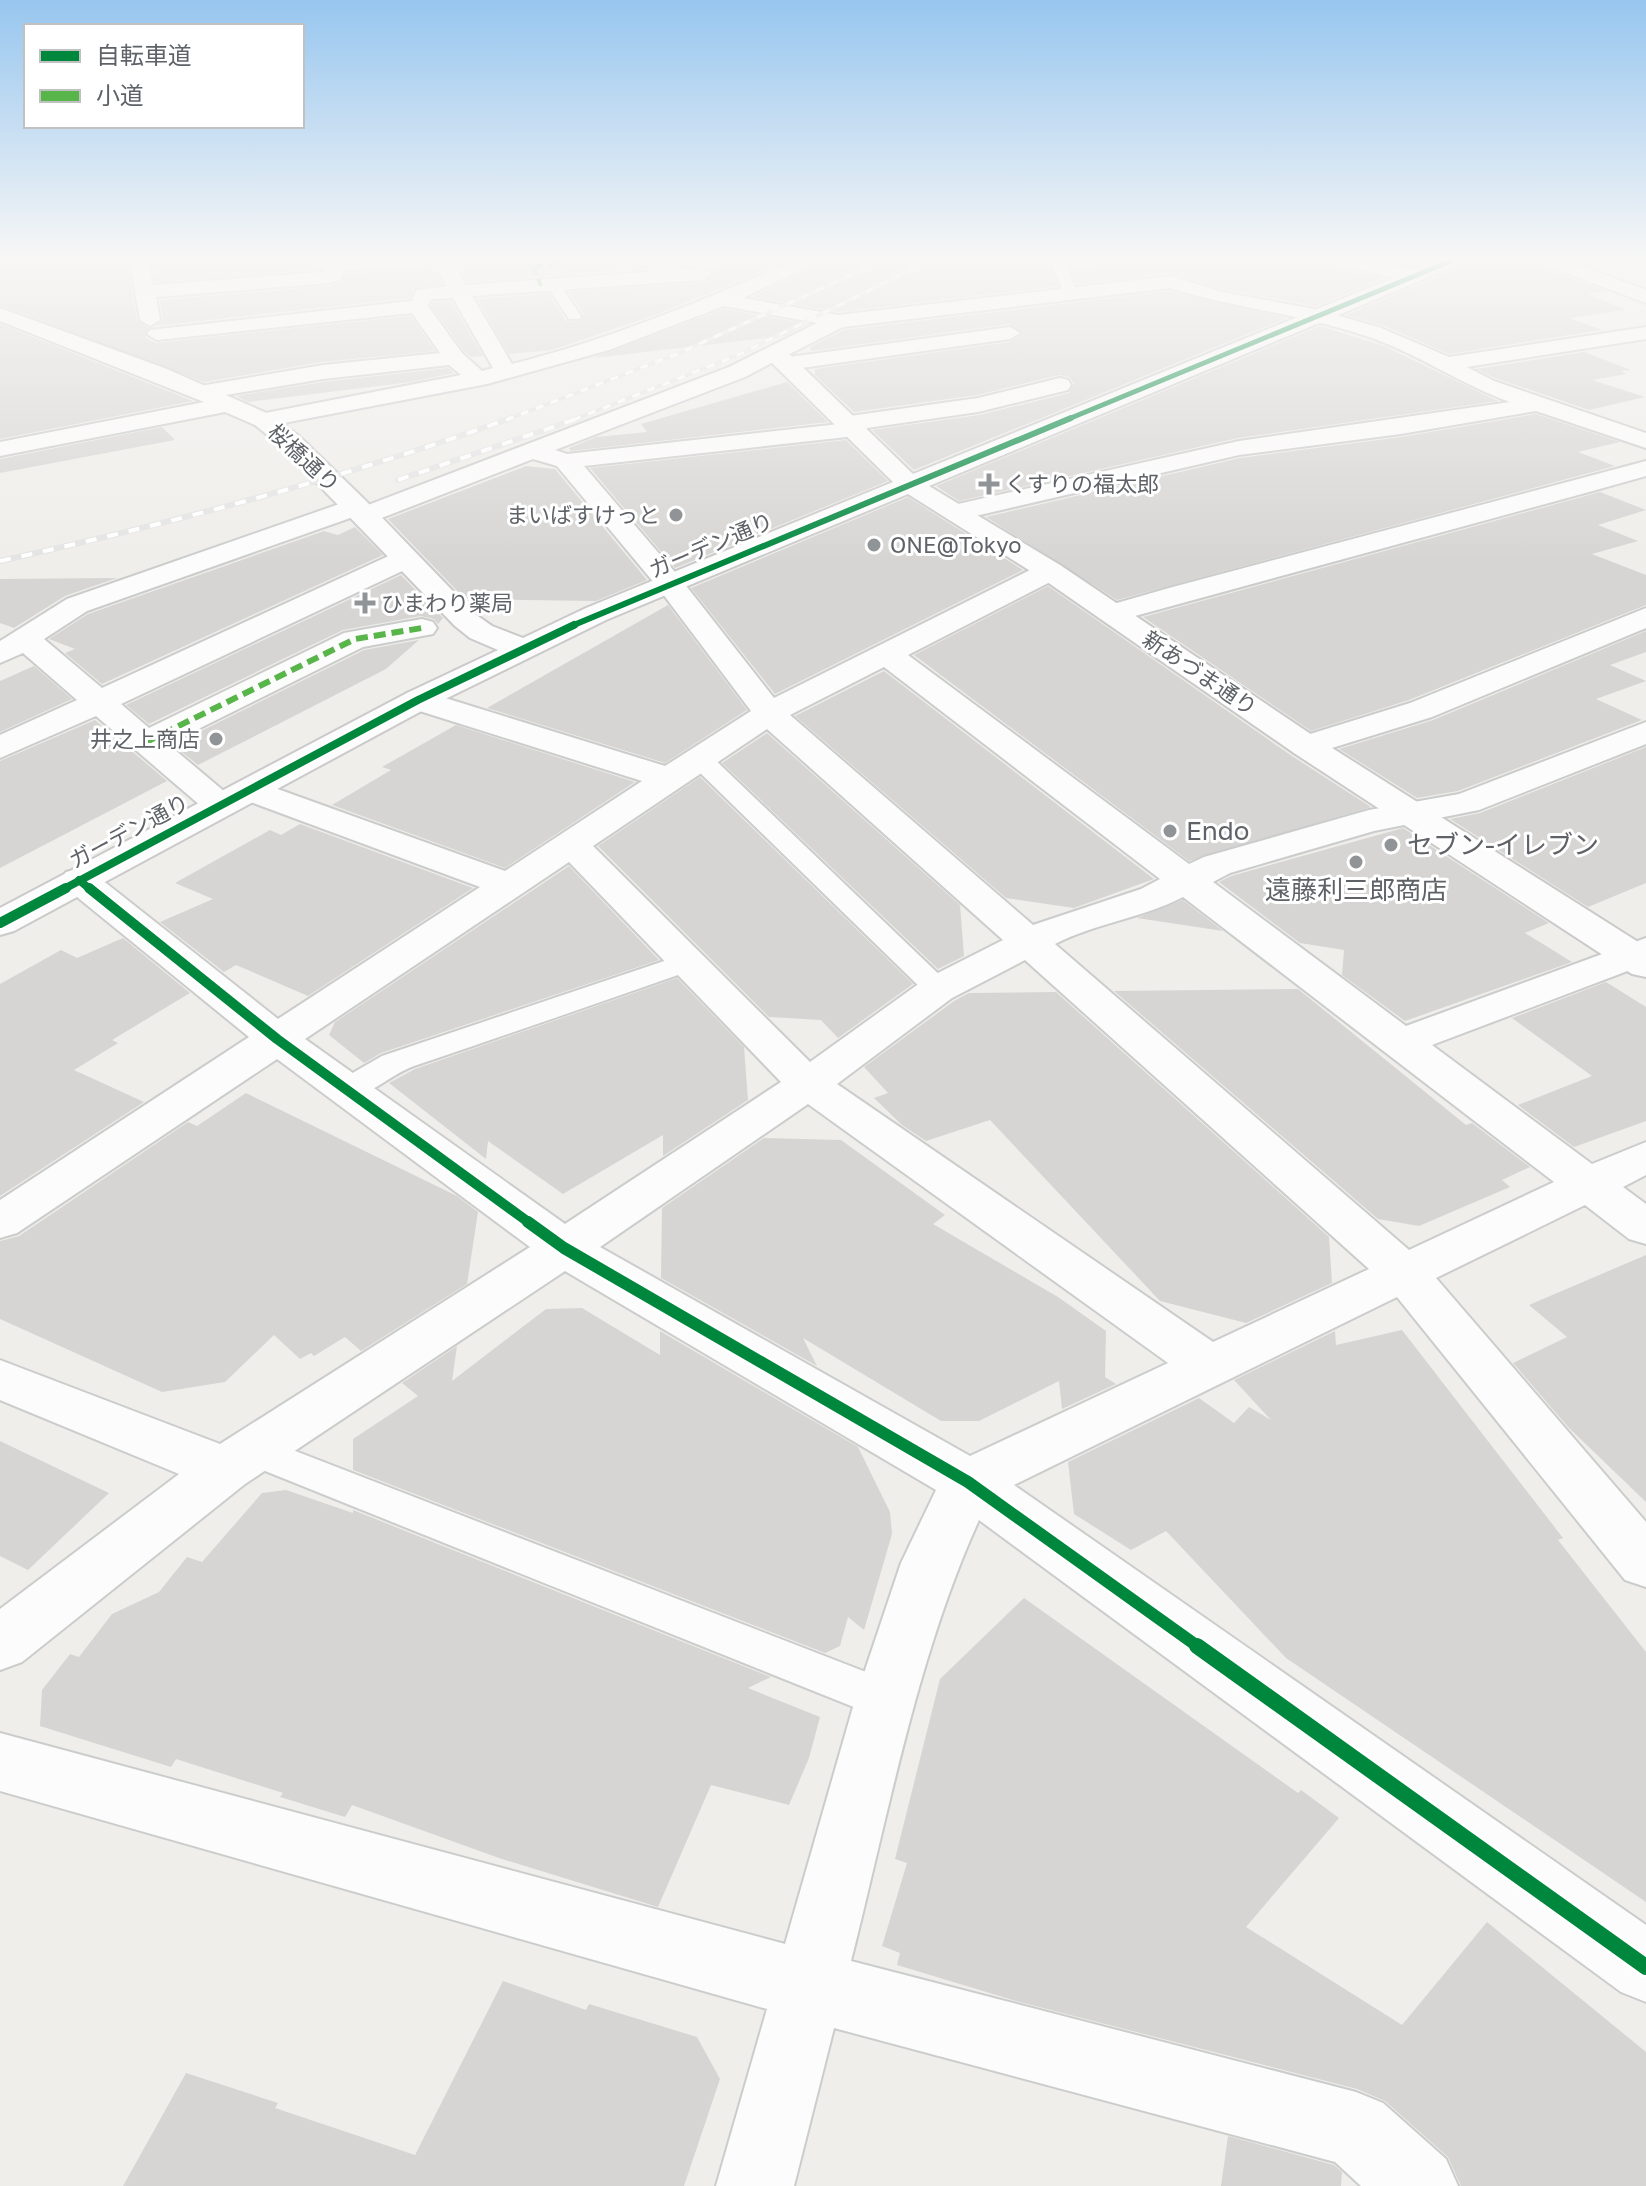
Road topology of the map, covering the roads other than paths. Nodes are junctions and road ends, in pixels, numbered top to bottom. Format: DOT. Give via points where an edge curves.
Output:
graph roads {
  1 [pos="144,358"];
  2 [pos="159,358"];
  3 [pos="314,358"];
  4 [pos="454,358"];
  5 [pos="498,358"];
  6 [pos="557,358"];
  7 [pos="782,358"];
  8 [pos="1217,358"];
  9 [pos="1432,358"];
  10 [pos="1483,358"];
  11 [pos="160,363"];
  12 [pos="1444,364"];
  13 [pos="506,372"];
  14 [pos="209,376"];
  15 [pos="479,379"];
  16 [pos="1060,385"];
  17 [pos="229,404"];
  18 [pos="1537,405"];
  19 [pos="263,420"];
  20 [pos="853,426"];
  21 [pos="1639,434"];
  22 [pos="0,449"];
  23 [pos="531,451"];
  24 [pos="566,461"];
  25 [pos="1646,468"];
  26 [pos="910,485"];
  27 [pos="361,511"];
  28 [pos="958,512"];
  29 [pos="405,559"];
  30 [pos="1050,571"];
  31 [pos="670,584"];
  32 [pos="1113,613"];
  33 [pos="1646,617"];
  34 [pos="422,628"];
  35 [pos="12,647"];
  36 [pos="521,648"];
  37 [pos="887,654"];
  38 [pos="418,700"];
  39 [pos="100,703"];
  40 [pos="769,713"];
  41 [pos="1646,732"];
  42 [pos="146,742"];
  43 [pos="1306,746"];
  44 [pos="0,748"];
  45 [pos="685,769"];
  46 [pos="235,798"];
  47 [pos="1412,813"];
  48 [pos="571,844"];
  49 [pos="79,880"];
  50 [pos="1186,882"];
  51 [pos="509,885"];
  52 [pos="0,923"];
  53 [pos="1029,942"];
  54 [pos="1642,957"];
  55 [pos="688,962"];
  56 [pos="938,989"];
  57 [pos="277,1039"];
  58 [pos="1399,1043"];
  59 [pos="808,1084"];
  60 [pos="348,1089"];
  61 [pos="1646,1157"];
  62 [pos="1589,1184"];
  63 [pos="0,1222"];
  64 [pos="1646,1228"];
  65 [pos="564,1248"];
  66 [pos="1404,1273"];
  67 [pos="1209,1366"];
  68 [pos="0,1379"];
  69 [pos="240,1459"];
  70 [pos="968,1482"];
  71 [pos="1646,1563"];
  72 [pos="0,1644"];
  73 [pos="886,1700"];
  74 [pos="0,1762"];
  75 [pos="1646,1967"];
  76 [pos="811,1986"];
  77 [pos="755,2186"];
  78 [pos="1419,2186"];
  1 -- 11 [label="street, 桜橋通り"];
  2 -- 11 [label="street"];
  3 -- 14 [label="street"];
  4 -- 14 [label="street" via="309,374"];
  4 -- 15 [label="street"];
  5 -- 13 [label="street"];
  6 -- 13 [label="street"];
  7 -- 20 [label="street, 新あづま通り"];
  7 -- 23 [label="street"];
  8 -- 26 [label="street, ガーデン通り"];
  9 -- 12 [label="street"];
  10 -- 12 [label="street"];
  11 -- 14 [label="street, 桜橋通り"];
  12 -- 18 [label="street"];
  13 -- 15 [label="street"];
  14 -- 17 [label="street, 桜橋通り"];
  15 -- 19 [label="street"];
  16 -- 20 [label="street"];
  17 -- 19 [label="street, 桜橋通り"];
  17 -- 22 [label="street"];
  18 -- 21 [label="street"];
  18 -- 28 [label="street" via="1239,448"];
  19 -- 27 [label="street, 桜橋通り"];
  20 -- 24 [label="street"];
  20 -- 26 [label="street, 新あづま通り"];
  23 -- 24 [label="street"];
  23 -- 27 [label="street"];
  24 -- 31 [label="street"];
  25 -- 32 [label="street"];
  26 -- 28 [label="street, 新あづま通り"];
  26 -- 31 [label="street, ガーデン通り"];
  27 -- 29 [label="street, 桜橋通り"];
  27 -- 35 [label="street" via="77,605"];
  28 -- 30 [label="street, 新あづま通り"];
  29 -- 36 [label="street, 桜橋通り" via="481,632"];
  29 -- 39 [label="street"];
  30 -- 32 [label="street, 新あづま通り"];
  30 -- 37 [label="street"];
  31 -- 36 [label="street, ガーデン通り"];
  31 -- 40 [label="street"];
  32 -- 43 [label="street, 新あづま通り"];
  33 -- 43 [label="street" via="1421,710"];
  34 -- 42 [label="street" via="355,639"];
  35 -- 39 [label="street"];
  36 -- 38 [label="street, ガーデン通り"];
  37 -- 40 [label="street"];
  37 -- 50 [label="street"];
  38 -- 45 [label="street"];
  38 -- 46 [label="street, ガーデン通り"];
  39 -- 42 [label="street"];
  39 -- 44 [label="street"];
  40 -- 45 [label="street"];
  40 -- 53 [label="street"];
  41 -- 47 [label="street" via="1467,803"];
  42 -- 46 [label="street"];
  43 -- 47 [label="street, 新あづま通り"];
  45 -- 48 [label="street"];
  45 -- 56 [label="lane"];
  46 -- 49 [label="street, ガーデン通り"];
  46 -- 51 [label="street"];
  47 -- 50 [label="street" via="1217,865"];
  47 -- 54 [label="street, 新あづま通り"];
  48 -- 51 [label="street"];
  48 -- 55 [label="street"];
  49 -- 52 [label="street, ガーデン通り"];
  49 -- 57 [label="street"];
  50 -- 53 [label="street"];
  50 -- 58 [label="street"];
  51 -- 57 [label="street"];
  53 -- 56 [label="street"];
  53 -- 66 [label="street"];
  54 -- 58 [label="street"];
  55 -- 59 [label="street"];
  55 -- 60 [label="lane" via="393,1063"];
  56 -- 59 [label="street"];
  57 -- 60 [label="street"];
  57 -- 63 [label="street"];
  58 -- 62 [label="street"];
  59 -- 65 [label="street"];
  59 -- 67 [label="street"];
  60 -- 65 [label="street"];
  61 -- 62 [label="street"];
  62 -- 64 [label="street"];
  62 -- 66 [label="street"];
  65 -- 69 [label="street"];
  65 -- 70 [label="street"];
  66 -- 67 [label="street"];
  66 -- 71 [label="street"];
  67 -- 70 [label="street"];
  68 -- 69 [label="street"];
  69 -- 72 [label="street"];
  69 -- 73 [label="lane"];
  70 -- 73 [label="street" via="930,1563"];
  70 -- 75 [label="street"];
  73 -- 76 [label="street"];
  74 -- 76 [label="street"];
  76 -- 77 [label="street"];
  76 -- 78 [label="street" via="1356,2130"];
}
